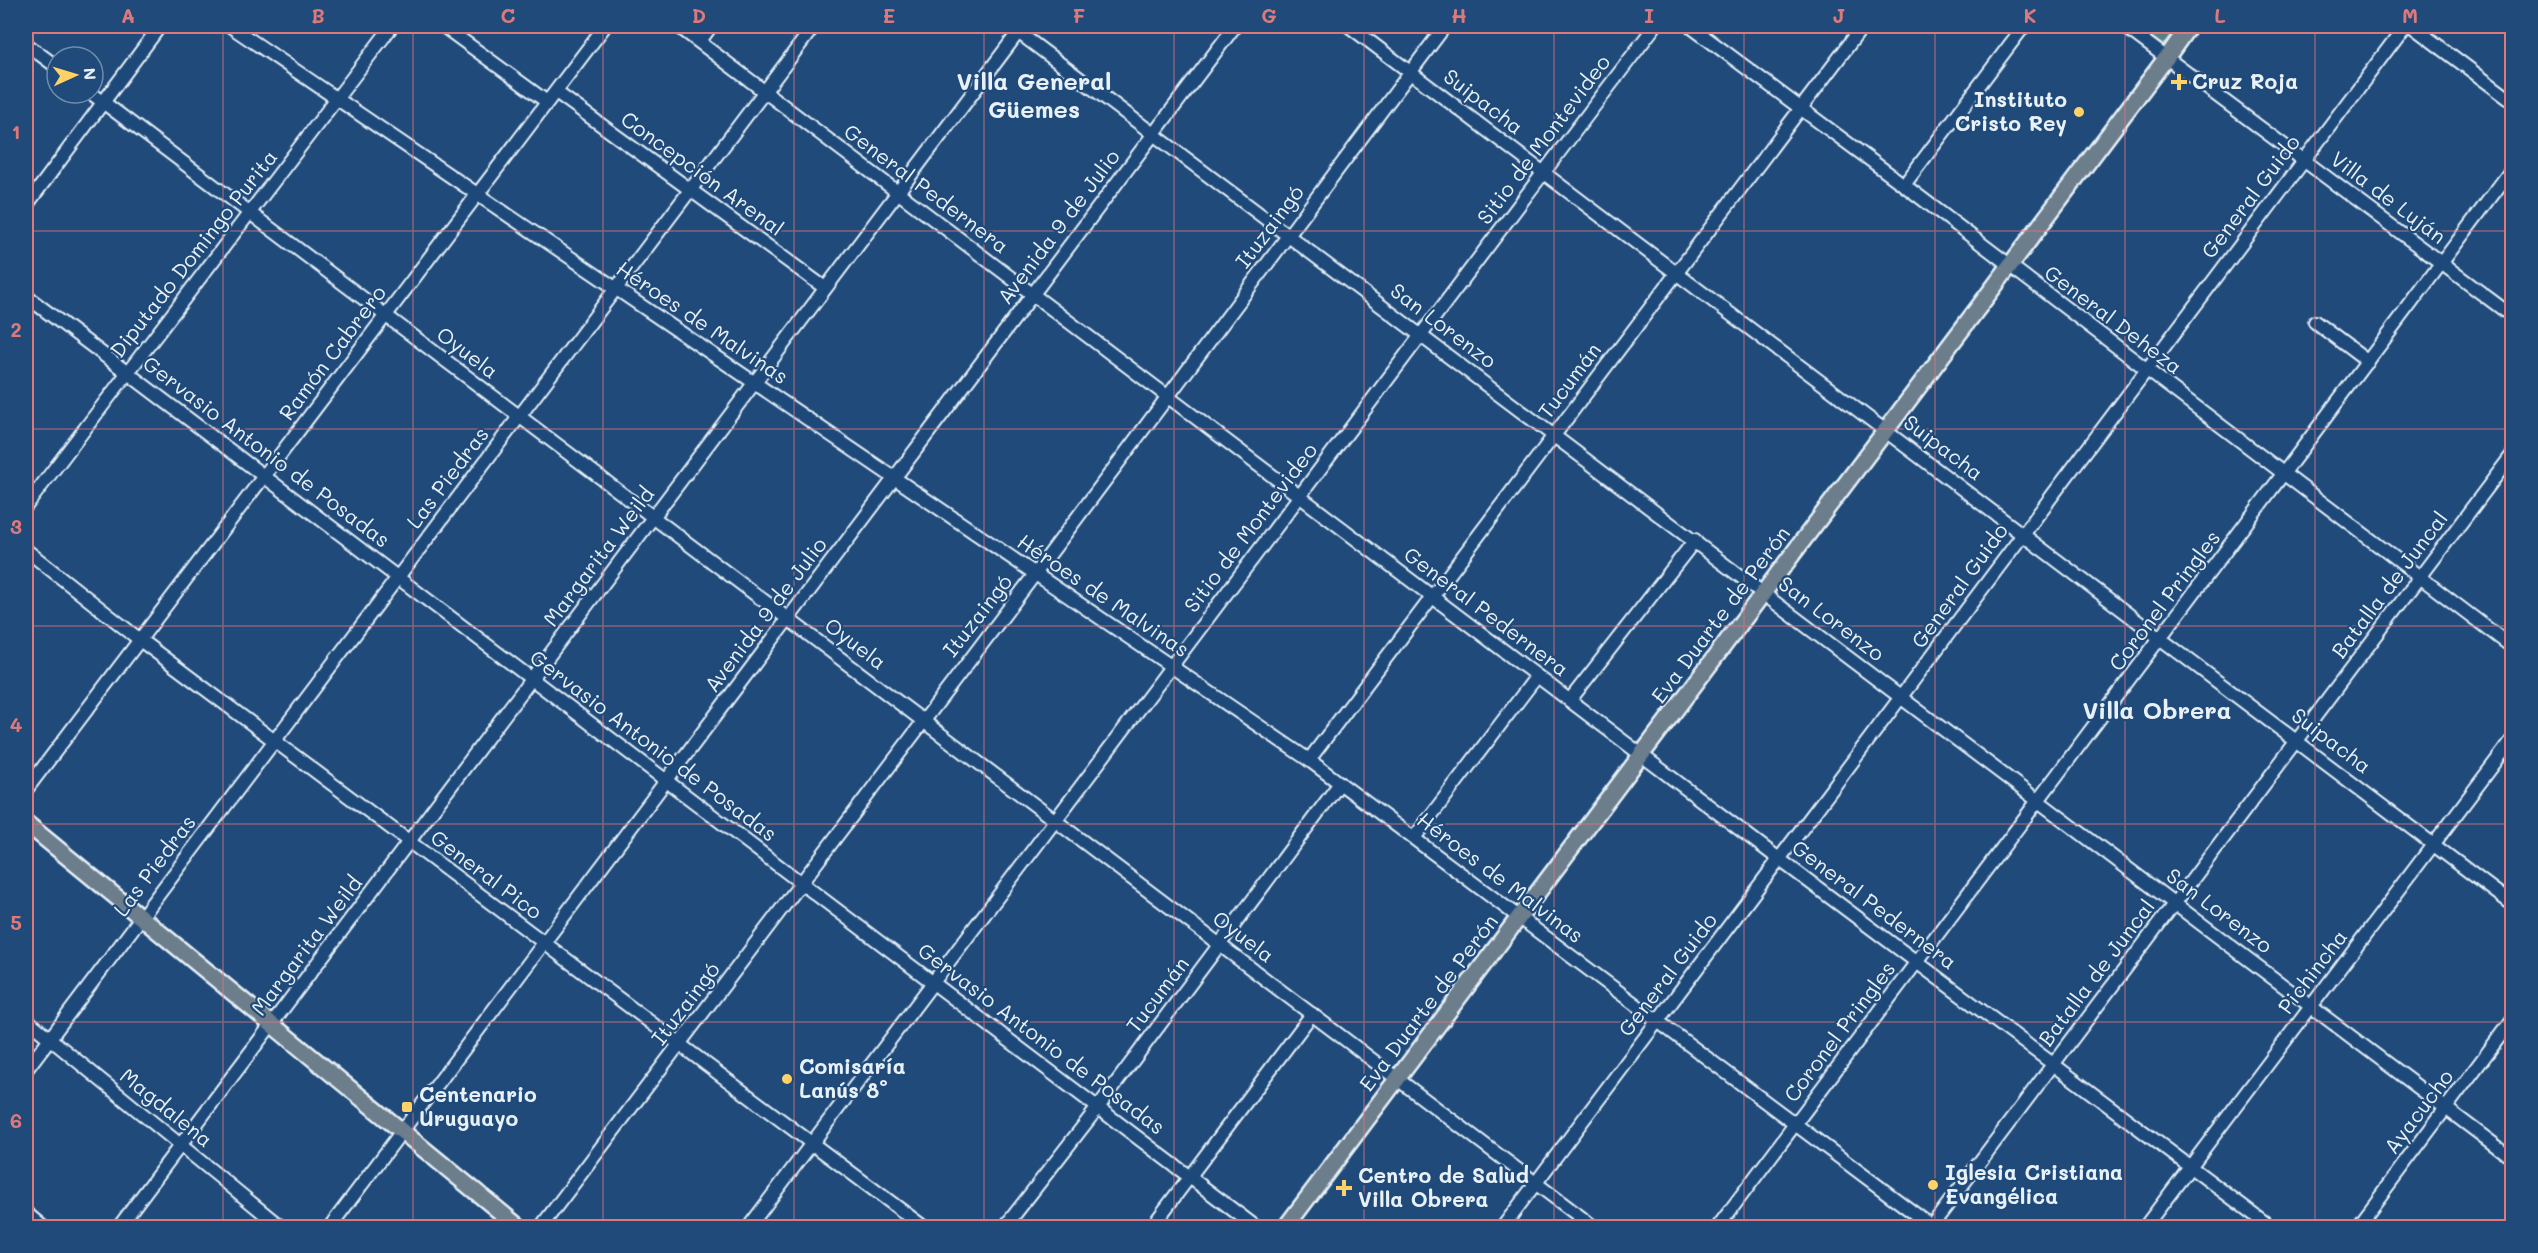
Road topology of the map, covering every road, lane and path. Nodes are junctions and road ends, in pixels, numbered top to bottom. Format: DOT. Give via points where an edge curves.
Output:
graph roads {
  1 [pos="160,26"];
  2 [pos="230,26"];
  3 [pos="392,26"];
  4 [pos="443,26"];
  5 [pos="605,26"];
  6 [pos="678,26"];
  7 [pos="711,26"];
  8 [pos="814,26"];
  9 [pos="1235,26"];
  10 [pos="1349,26"];
  11 [pos="1444,26"];
  12 [pos="1655,26"];
  13 [pos="1690,26"];
  14 [pos="1863,26"];
  15 [pos="2025,26"];
  16 [pos="2124,26"];
  17 [pos="2189,26"];
  18 [pos="2405,26"];
  19 [pos="2412,26"];
  20 [pos="1018,28"];
  21 [pos="700,41"];
  22 [pos="26,44"];
  23 [pos="2167,57"];
  24 [pos="45,58"];
  25 [pos="1410,72"];
  26 [pos="556,92"];
  27 [pos="765,92"];
  28 [pos="105,97"];
  29 [pos="338,99"];
  30 [pos="2512,101"];
  31 [pos="547,102"];
  32 [pos="105,103"];
  33 [pos="99,105"];
  34 [pos="1801,109"];
  35 [pos="1155,133"];
  36 [pos="2304,159"];
  37 [pos="2512,169"];
  38 [pos="1543,172"];
  39 [pos="1904,185"];
  40 [pos="691,190"];
  41 [pos="897,191"];
  42 [pos="478,194"];
  43 [pos="26,206"];
  44 [pos="251,212"];
  45 [pos="1290,234"];
  46 [pos="2442,263"];
  47 [pos="2009,266"];
  48 [pos="1677,274"];
  49 [pos="615,288"];
  50 [pos="825,288"];
  51 [pos="1032,295"];
  52 [pos="26,296"];
  53 [pos="386,316"];
  54 [pos="2512,316"];
  55 [pos="2315,322"];
  56 [pos="1422,335"];
  57 [pos="2368,362"];
  58 [pos="2147,370"];
  59 [pos="128,372"];
  60 [pos="755,381"];
  61 [pos="1168,394"];
  62 [pos="519,417"];
  63 [pos="1886,429"];
  64 [pos="1554,434"];
  65 [pos="2512,455"];
  66 [pos="2284,474"];
  67 [pos="264,477"];
  68 [pos="895,477"];
  69 [pos="1299,495"];
  70 [pos="26,506"];
  71 [pos="654,516"];
  72 [pos="2023,532"];
  73 [pos="1695,540"];
  74 [pos="26,550"];
  75 [pos="1035,574"];
  76 [pos="398,577"];
  77 [pos="2421,578"];
  78 [pos="1764,593"];
  79 [pos="1432,597"];
  80 [pos="788,618"];
  81 [pos="2161,638"];
  82 [pos="140,640"];
  83 [pos="2512,647"];
  84 [pos="1173,666"];
  85 [pos="1537,676"];
  86 [pos="533,680"];
  87 [pos="1902,697"];
  88 [pos="1570,700"];
  89 [pos="923,719"];
  90 [pos="274,739"];
  91 [pos="2299,740"];
  92 [pos="2512,740"];
  93 [pos="1643,754"];
  94 [pos="1309,760"];
  95 [pos="664,780"];
  96 [pos="1340,783"];
  97 [pos="26,790"];
  98 [pos="2038,800"];
  99 [pos="1055,818"];
  100 [pos="26,822"];
  101 [pos="1414,838"];
  102 [pos="410,842"];
  103 [pos="2434,845"];
  104 [pos="1779,859"];
  105 [pos="801,883"];
  106 [pos="2175,902"];
  107 [pos="2512,904"];
  108 [pos="1520,917"];
  109 [pos="141,918"];
  110 [pos="543,943"];
  111 [pos="1220,943"];
  112 [pos="1917,962"];
  113 [pos="933,982"];
  114 [pos="2312,1005"];
  115 [pos="1312,1014"];
  116 [pos="26,1019"];
  117 [pos="2512,1020"];
  118 [pos="1658,1021"];
  119 [pos="272,1024"];
  120 [pos="49,1039"];
  121 [pos="680,1044"];
  122 [pos="2053,1064"];
  123 [pos="26,1070"];
  124 [pos="1398,1078"];
  125 [pos="1099,1106"];
  126 [pos="2446,1108"];
  127 [pos="1795,1124"];
  128 [pos="402,1131"];
  129 [pos="812,1142"];
  130 [pos="182,1144"];
  131 [pos="2512,1158"];
  132 [pos="2190,1166"];
  133 [pos="1190,1175"];
  134 [pos="1535,1183"];
  135 [pos="26,1213"];
  136 [pos="44,1227"];
  137 [pos="118,1227"];
  138 [pos="282,1227"];
  139 [pos="328,1227"];
  140 [pos="520,1227"];
  141 [pos="540,1227"];
  142 [pos="748,1227"];
  143 [pos="925,1227"];
  144 [pos="1004,1227"];
  145 [pos="1151,1227"];
  146 [pos="1257,1227"];
  147 [pos="1284,1227"];
  148 [pos="1502,1227"];
  149 [pos="1595,1227"];
  150 [pos="1717,1227"];
  151 [pos="1932,1227"];
  152 [pos="2144,1227"];
  153 [pos="2271,1227"];
  154 [pos="2356,1227"];
  1 -- 28 [label="street"];
  2 -- 29 [label="street, Héroes de Malvinas"];
  3 -- 29 [label="street, Diputado Domingo Purita"];
  4 -- 31 [label="street"];
  5 -- 26 [label="street, Ramón Cabrero"];
  6 -- 21 [label="street, General Pedernera"];
  7 -- 21 [label="street"];
  8 -- 27 [label="street, Las Piedras"];
  9 -- 35 [label="street, Avenida 9 de Julio"];
  10 -- 25 [label="street, Suipacha"];
  11 -- 25 [label="street, Ituzaingó"];
  12 -- 38 [label="street, Sitio de Montevideo"];
  13 -- 34 [label="street, General Deheza"];
  14 -- 34 [label="street, Tucumán"];
  15 -- 39 [label="street"];
  16 -- 23 [label="street, Villa de Luján"];
  17 -- 23 [label="main road, Eva Duarte de Perón"];
  18 -- 36 [label="street, General Guido"];
  19 -- 30 [label="street"];
  20 -- 35 [label="street, San Lorenzo"];
  20 -- 41 [label="street, Margarita Weild"];
  21 -- 27 [label="street, General Pedernera"];
  22 -- 24 [label="street"];
  23 -- 36 [label="street, Villa de Luján"];
  23 -- 47 [label="main road, Eva Duarte de Perón"];
  25 -- 38 [label="street, Suipacha"];
  25 -- 45 [label="street, Ituzaingó"];
  26 -- 31 [label="street, Ramón Cabrero"];
  26 -- 40 [label="street, Concepción Arenal"];
  27 -- 40 [label="street, Las Piedras"];
  27 -- 41 [label="street, General Pedernera"];
  29 -- 42 [label="street, Héroes de Malvinas"];
  29 -- 44 [label="street, Diputado Domingo Purita"];
  31 -- 42 [label="street, Ramón Cabrero"];
  32 -- 44 [label="street, Oyuela"];
  33 -- 43 [label="street"];
  34 -- 39 [label="street, General Deheza"];
  34 -- 48 [label="street, Tucumán"];
  35 -- 45 [label="street, San Lorenzo"];
  35 -- 51 [label="street, Avenida 9 de Julio"];
  36 -- 46 [label="street, Villa de Luján"];
  36 -- 58 [label="street, General Guido"];
  37 -- 46 [label="street, Coronel Pringles"];
  38 -- 48 [label="street, Suipacha"];
  38 -- 56 [label="street, Sitio de Montevideo"];
  39 -- 47 [label="street, General Deheza"];
  40 -- 49 [label="street, Las Piedras"];
  40 -- 50 [label="street, Concepción Arenal"];
  41 -- 50 [label="street, Margarita Weild"];
  41 -- 51 [label="street, General Pedernera"];
  42 -- 49 [label="street, Héroes de Malvinas"];
  42 -- 53 [label="street, Ramón Cabrero"];
  44 -- 53 [label="street, Oyuela"];
  44 -- 59 [label="street, Diputado Domingo Purita"];
  45 -- 56 [label="street, San Lorenzo"];
  45 -- 61 [label="street, Ituzaingó"];
  46 -- 54 [label="street, Villa de Luján"];
  46 -- 57 [label="street, Coronel Pringles"];
  47 -- 58 [label="street, General Deheza"];
  47 -- 63 [label="main road, Eva Duarte de Perón"];
  48 -- 63 [label="street, Suipacha"];
  48 -- 64 [label="street, Tucumán"];
  49 -- 60 [label="street, Héroes de Malvinas"];
  49 -- 62 [label="street, Las Piedras"];
  50 -- 60 [label="street, Margarita Weild"];
  51 -- 61 [label="street, General Pedernera"];
  51 -- 68 [label="street, Avenida 9 de Julio"];
  52 -- 59 [label="street, Gervasio Antonio de Posadas"];
  53 -- 62 [label="street, Oyuela"];
  53 -- 67 [label="street, Ramón Cabrero"];
  55 -- 57 [label="street"];
  56 -- 64 [label="street, San Lorenzo"];
  56 -- 69 [label="street, Sitio de Montevideo"];
  57 -- 66 [label="street, Coronel Pringles"];
  58 -- 66 [label="street, General Deheza"];
  58 -- 72 [label="street, General Guido"];
  59 -- 67 [label="street, Gervasio Antonio de Posadas"];
  59 -- 70 [label="street, Diputado Domingo Purita"];
  60 -- 68 [label="street, Héroes de Malvinas"];
  60 -- 71 [label="street, Margarita Weild"];
  61 -- 69 [label="street, General Pedernera"];
  61 -- 75 [label="street, Ituzaingó"];
  62 -- 71 [label="street, Oyuela"];
  62 -- 76 [label="street, Las Piedras"];
  63 -- 72 [label="street, Suipacha"];
  63 -- 78 [label="main road, Eva Duarte de Perón"];
  64 -- 73 [label="street, San Lorenzo"];
  64 -- 79 [label="street, Tucumán"];
  65 -- 77 [label="street, Batalla de Juncal"];
  66 -- 77 [label="street, General Deheza"];
  66 -- 81 [label="street, Coronel Pringles"];
  67 -- 76 [label="street, Gervasio Antonio de Posadas"];
  67 -- 82 [label="street, Ramón Cabrero"];
  68 -- 75 [label="street, Héroes de Malvinas"];
  68 -- 80 [label="street, Avenida 9 de Julio"];
  69 -- 79 [label="street, General Pedernera"];
  69 -- 84 [label="street, Sitio de Montevideo"];
  71 -- 80 [label="street, Oyuela"];
  71 -- 86 [label="street, Margarita Weild"];
  72 -- 81 [label="street, Suipacha"];
  72 -- 87 [label="street, General Guido"];
  73 -- 78 [label="street, San Lorenzo"];
  73 -- 88 [label="street"];
  74 -- 82 [label="street, General Pico"];
  75 -- 84 [label="street, Héroes de Malvinas"];
  75 -- 89 [label="street, Ituzaingó"];
  76 -- 86 [label="street, Gervasio Antonio de Posadas"];
  76 -- 90 [label="street, Las Piedras"];
  77 -- 83 [label="street, General Deheza"];
  77 -- 91 [label="street, Batalla de Juncal"];
  78 -- 87 [label="street, San Lorenzo"];
  78 -- 93 [label="main road, Eva Duarte de Perón"];
  79 -- 85 [label="street, General Pedernera"];
  79 -- 94 [label="street, Tucumán"];
  80 -- 89 [label="street, Oyuela"];
  80 -- 95 [label="street, Avenida 9 de Julio"];
  81 -- 91 [label="street, Suipacha"];
  81 -- 98 [label="street, Coronel Pringles"];
  82 -- 90 [label="street, General Pico"];
  82 -- 97 [label="street, Ramón Cabrero"];
  84 -- 94 [label="street, Héroes de Malvinas"];
  84 -- 99 [label="street, Sitio de Montevideo"];
  85 -- 88 [label="street, General Pedernera"];
  85 -- 101 [label="street"];
  86 -- 95 [label="street, Gervasio Antonio de Posadas"];
  86 -- 102 [label="street, Margarita Weild"];
  87 -- 98 [label="street, San Lorenzo"];
  87 -- 104 [label="street, General Guido"];
  88 -- 93 [label="street, General Pedernera"];
  89 -- 99 [label="street, Oyuela"];
  89 -- 105 [label="street, Ituzaingó"];
  90 -- 102 [label="street, General Pico"];
  90 -- 109 [label="street, Las Piedras"];
  91 -- 103 [label="street, Suipacha"];
  91 -- 106 [label="street, Batalla de Juncal"];
  92 -- 103 [label="street, Pichincha"];
  93 -- 104 [label="street, General Pedernera"];
  93 -- 108 [label="main road, Eva Duarte de Perón"];
  94 -- 96 [label="street, Héroes de Malvinas"];
  95 -- 105 [label="street, Gervasio Antonio de Posadas"];
  95 -- 110 [label="street, Avenida 9 de Julio"];
  96 -- 101 [label="street, Héroes de Malvinas"];
  96 -- 111 [label="street, Tucumán"];
  98 -- 106 [label="street, San Lorenzo"];
  98 -- 112 [label="street, Coronel Pringles"];
  99 -- 111 [label="street, Oyuela"];
  99 -- 113 [label="street, Sitio de Montevideo"];
  100 -- 109 [label="main road"];
  101 -- 108 [label="street, Héroes de Malvinas"];
  102 -- 110 [label="street, General Pico"];
  102 -- 119 [label="street, Margarita Weild"];
  103 -- 107 [label="street, Suipacha"];
  103 -- 114 [label="street, Pichincha"];
  104 -- 112 [label="street, General Pedernera"];
  104 -- 118 [label="street, General Guido"];
  105 -- 113 [label="street, Gervasio Antonio de Posadas"];
  105 -- 121 [label="street, Ituzaingó"];
  106 -- 114 [label="street, San Lorenzo"];
  106 -- 122 [label="street, Batalla de Juncal"];
  108 -- 118 [label="street, Héroes de Malvinas"];
  108 -- 124 [label="main road, Eva Duarte de Perón"];
  109 -- 119 [label="main road"];
  109 -- 120 [label="street, Las Piedras"];
  110 -- 121 [label="street, General Pico"];
  110 -- 128 [label="street, Avenida 9 de Julio"];
  111 -- 115 [label="street, Oyuela"];
  111 -- 125 [label="street, Tucumán"];
  112 -- 122 [label="street, General Pedernera"];
  112 -- 127 [label="street, Coronel Pringles"];
  113 -- 125 [label="street, Gervasio Antonio de Posadas"];
  113 -- 129 [label="street, Sitio de Montevideo"];
  114 -- 126 [label="street, San Lorenzo"];
  114 -- 132 [label="street, Pichincha"];
  115 -- 124 [label="street, Oyuela"];
  115 -- 133 [label="street"];
  116 -- 120 [label="street, Magdalena"];
  117 -- 126 [label="street, Ayacucho"];
  118 -- 127 [label="street, Héroes de Malvinas"];
  118 -- 134 [label="street, General Guido"];
  119 -- 128 [label="main road"];
  119 -- 130 [label="street, Margarita Weild"];
  120 -- 123 [label="street, Las Piedras"];
  120 -- 130 [label="street, Magdalena"];
  121 -- 129 [label="street, General Pico"];
  121 -- 141 [label="street, Ituzaingó"];
  122 -- 132 [label="street, General Pedernera"];
  122 -- 151 [label="street, Batalla de Juncal"];
  124 -- 134 [label="street, Oyuela"];
  124 -- 147 [label="main road, Eva Duarte de Perón"];
  125 -- 133 [label="street, Gervasio Antonio de Posadas"];
  125 -- 144 [label="street, Tucumán"];
  126 -- 131 [label="street, San Lorenzo"];
  126 -- 154 [label="street, Ayacucho"];
  127 -- 150 [label="street, Coronel Pringles"];
  127 -- 151 [label="street, Héroes de Malvinas"];
  128 -- 139 [label="street, Avenida 9 de Julio"];
  128 -- 140 [label="main road"];
  129 -- 142 [label="street, Sitio de Montevideo"];
  129 -- 143 [label="street, General Pico"];
  130 -- 137 [label="street, Margarita Weild"];
  130 -- 138 [label="street, Magdalena"];
  132 -- 152 [label="street, Pichincha"];
  132 -- 153 [label="street, General Pedernera"];
  133 -- 145 [label="street"];
  133 -- 146 [label="street, Gervasio Antonio de Posadas"];
  134 -- 148 [label="street, General Guido"];
  134 -- 149 [label="street, Oyuela"];
  135 -- 136 [label="street"];
}
